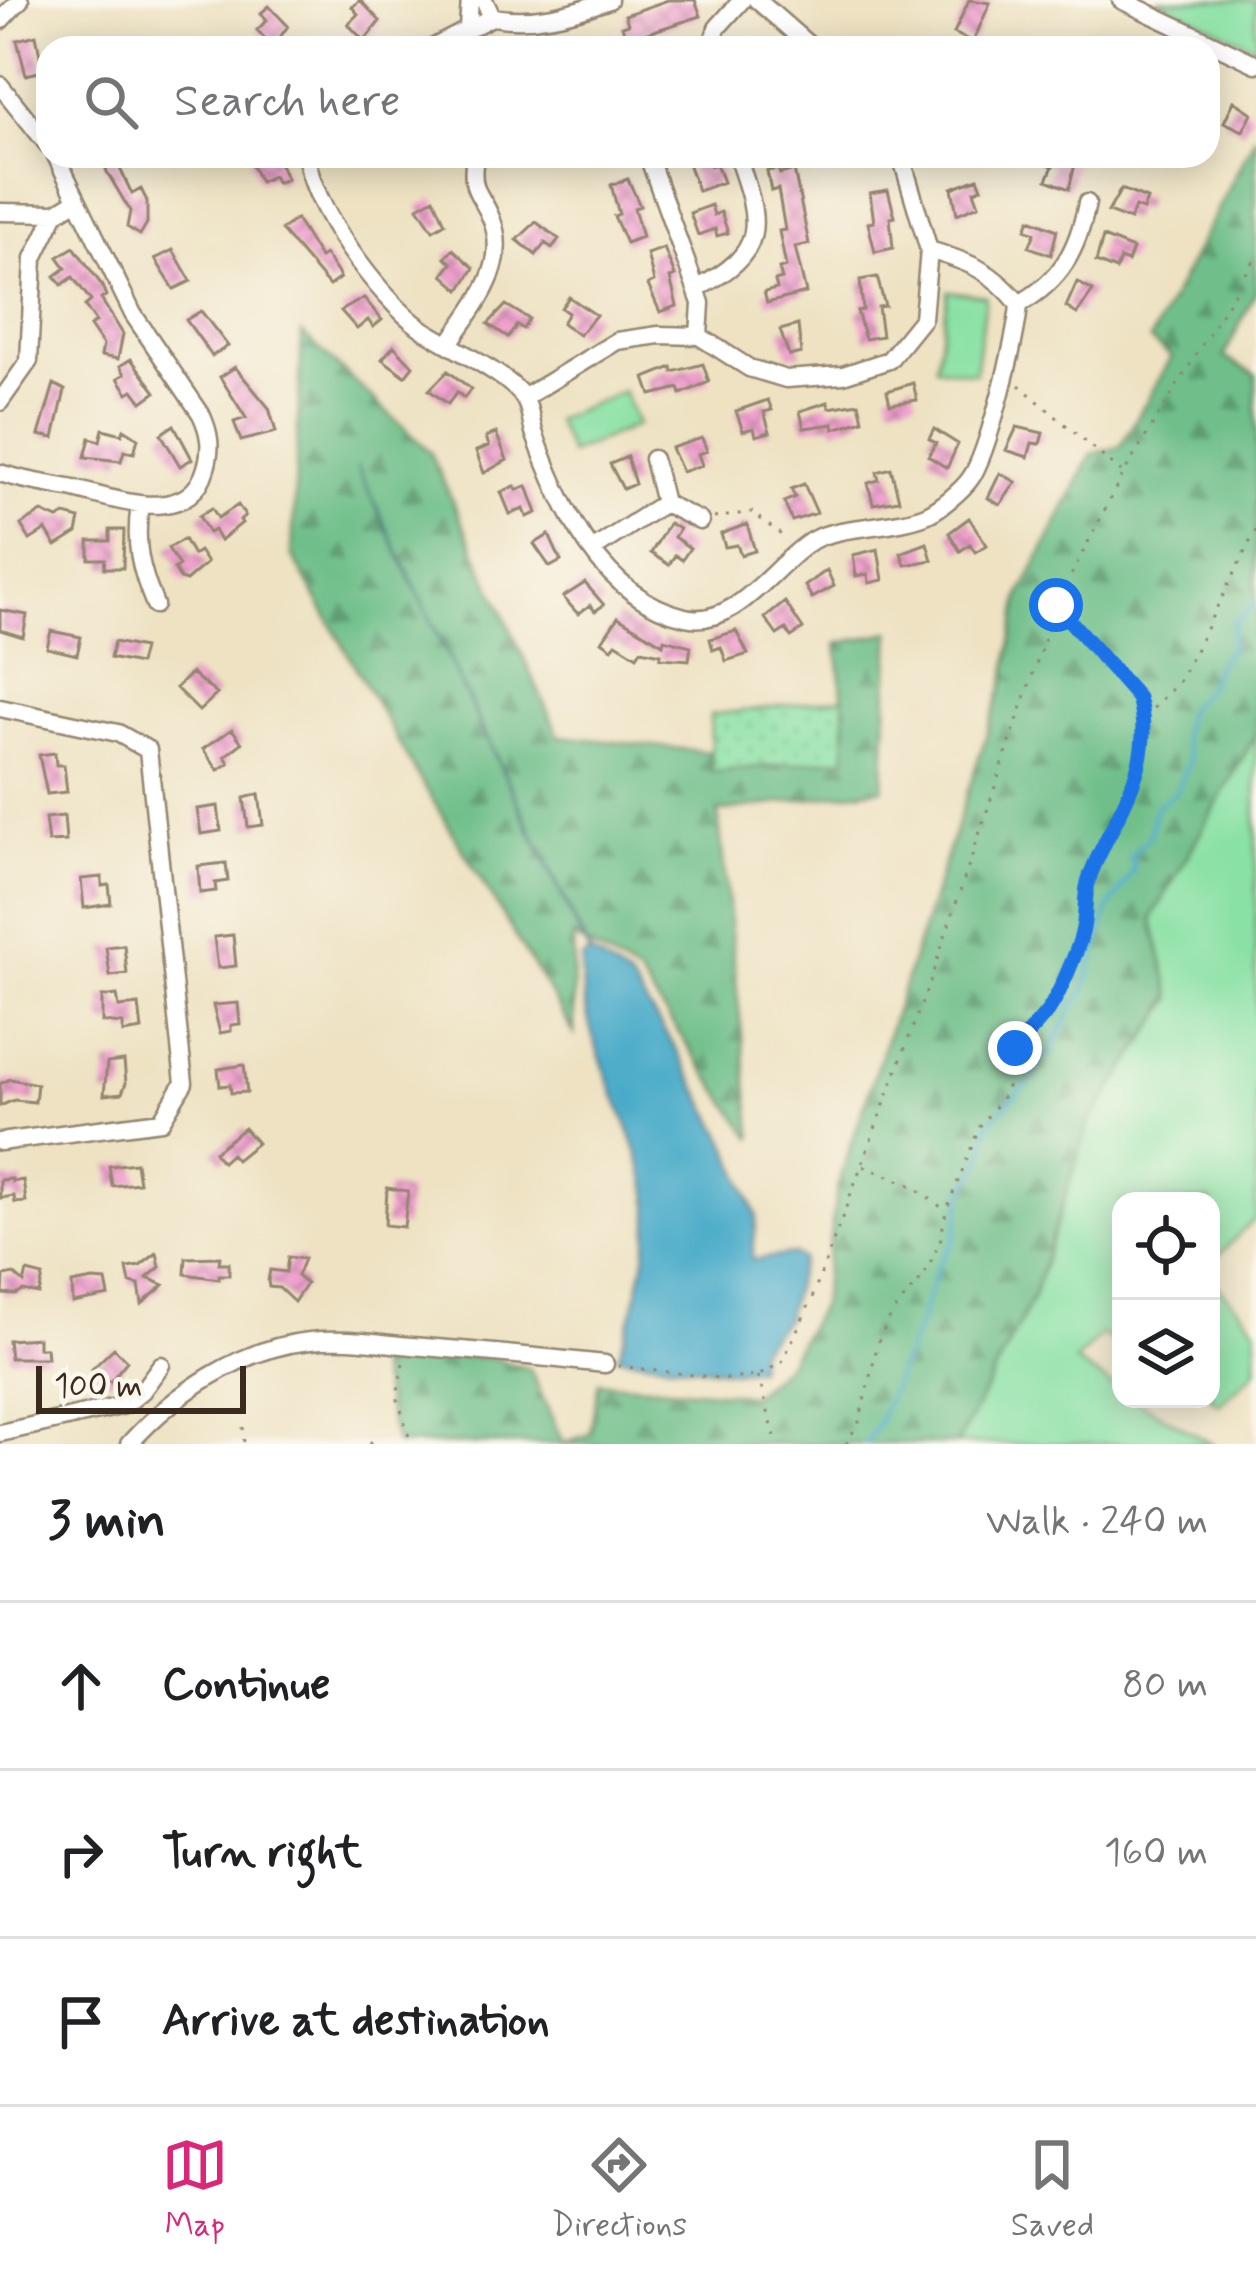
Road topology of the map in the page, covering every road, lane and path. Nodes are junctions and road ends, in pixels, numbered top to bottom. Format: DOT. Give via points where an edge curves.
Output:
graph roads {
  1 [pos="20,0"];
  2 [pos="470,0"];
  3 [pos="742,0"];
  4 [pos="757,0"];
  5 [pos="1121,0"];
  6 [pos="600,2"];
  7 [pos="488,8"];
  8 [pos="0,21"];
  9 [pos="468,27"];
  10 [pos="453,36"];
  11 [pos="715,36"];
  12 [pos="798,36"];
  13 [pos="1197,36"];
  14 [pos="1220,47"];
  15 [pos="1256,64"];
  16 [pos="0,85"];
  17 [pos="36,130"];
  18 [pos="62,168"];
  19 [pos="308,168"];
  20 [pos="474,168"];
  21 [pos="652,168"];
  22 [pos="741,168"];
  23 [pos="905,168"];
  24 [pos="77,200"];
  25 [pos="1087,203"];
  26 [pos="0,212"];
  27 [pos="56,213"];
  28 [pos="929,250"];
  29 [pos="1256,257"];
  30 [pos="695,289"];
  31 [pos="1019,304"];
  32 [pos="699,336"];
  33 [pos="451,342"];
  34 [pos="1003,373"];
  35 [pos="525,397"];
  36 [pos="0,402"];
  37 [pos="653,459"];
  38 [pos="0,472"];
  39 [pos="1123,475"];
  40 [pos="664,503"];
  41 [pos="140,505"];
  42 [pos="700,521"];
  43 [pos="1256,530"];
  44 [pos="592,550"];
  45 [pos="798,553"];
  46 [pos="154,605"];
  47 [pos="1056,605"];
  48 [pos="0,708"];
  49 [pos="1144,718"];
  50 [pos="1,1142"];
  51 [pos="862,1165"];
  52 [pos="946,1211"];
  53 [pos="412,1346"];
  54 [pos="605,1364"];
  55 [pos="161,1365"];
  56 [pos="758,1376"];
  57 [pos="243,1427"];
  58 [pos="0,1433"];
  59 [pos="130,1444"];
  60 [pos="244,1444"];
  61 [pos="411,1444"];
  62 [pos="777,1444"];
  63 [pos="846,1444"];
  1 -- 8 [label="street"];
  2 -- 9 [label="street"];
  3 -- 11 [label="street"];
  4 -- 12 [label="street"];
  5 -- 13 [label="street"];
  6 -- 7 [label="street" via="518,21"];
  7 -- 9 [label="street"];
  9 -- 10 [label="street"];
  14 -- 15 [label="street"];
  16 -- 17 [label="street"];
  18 -- 24 [label="street"];
  19 -- 33 [label="street" via="367,275 420,328"];
  20 -- 33 [label="street" via="472,186 497,232 497,259"];
  21 -- 30 [label="street"];
  22 -- 30 [label="street" via="754,205 752,238 734,269"];
  23 -- 28 [label="street"];
  24 -- 27 [label="street"];
  24 -- 41 [label="street" via="133,314 208,430 204,477 184,498"];
  25 -- 31 [label="street" via="1063,271"];
  26 -- 27 [label="street"];
  27 -- 36 [label="street" via="34,257 29,361"];
  28 -- 31 [label="street" via="999,278"];
  28 -- 32 [label="street" via="923,318 889,360 842,375 786,379 749,368"];
  29 -- 39 [label="path"];
  30 -- 32 [label="street"];
  31 -- 34 [label="street"];
  32 -- 35 [label="street" via="617,340"];
  33 -- 35 [label="street"];
  34 -- 39 [label="path"];
  34 -- 45 [label="street" via="970,478 930,513 815,538"];
  35 -- 44 [label="street" via="565,510"];
  37 -- 40 [label="street"];
  38 -- 41 [label="street"];
  39 -- 47 [label="path"];
  40 -- 42 [label="street"];
  40 -- 44 [label="street"];
  41 -- 46 [label="street" via="137,562"];
  42 -- 45 [label="path" via="752,512"];
  43 -- 49 [label="path" via="1180,680"];
  44 -- 45 [label="street" via="632,592 688,619 732,610"];
  47 -- 49 [label="path" via="1138,698"];
  47 -- 51 [label="path"];
  48 -- 50 [label="street" via="118,733 148,749 184,1083 161,1121"];
  49 -- 52 [label="path" via="1134,785 1091,873 1083,928 1052,1006 1015,1048 1006,1092 980,1126"];
  51 -- 52 [label="path" via="913,1186"];
  51 -- 56 [label="path" via="782,1362"];
  52 -- 63 [label="path" via="924,1276 879,1339"];
  53 -- 54 [label="street"];
  53 -- 59 [label="street" via="306,1341 261,1355 184,1391"];
  53 -- 61 [label="path" via="397,1396"];
  54 -- 56 [label="path"];
  55 -- 58 [label="street" via="125,1405"];
  56 -- 62 [label="path"];
  57 -- 60 [label="path"];
}
